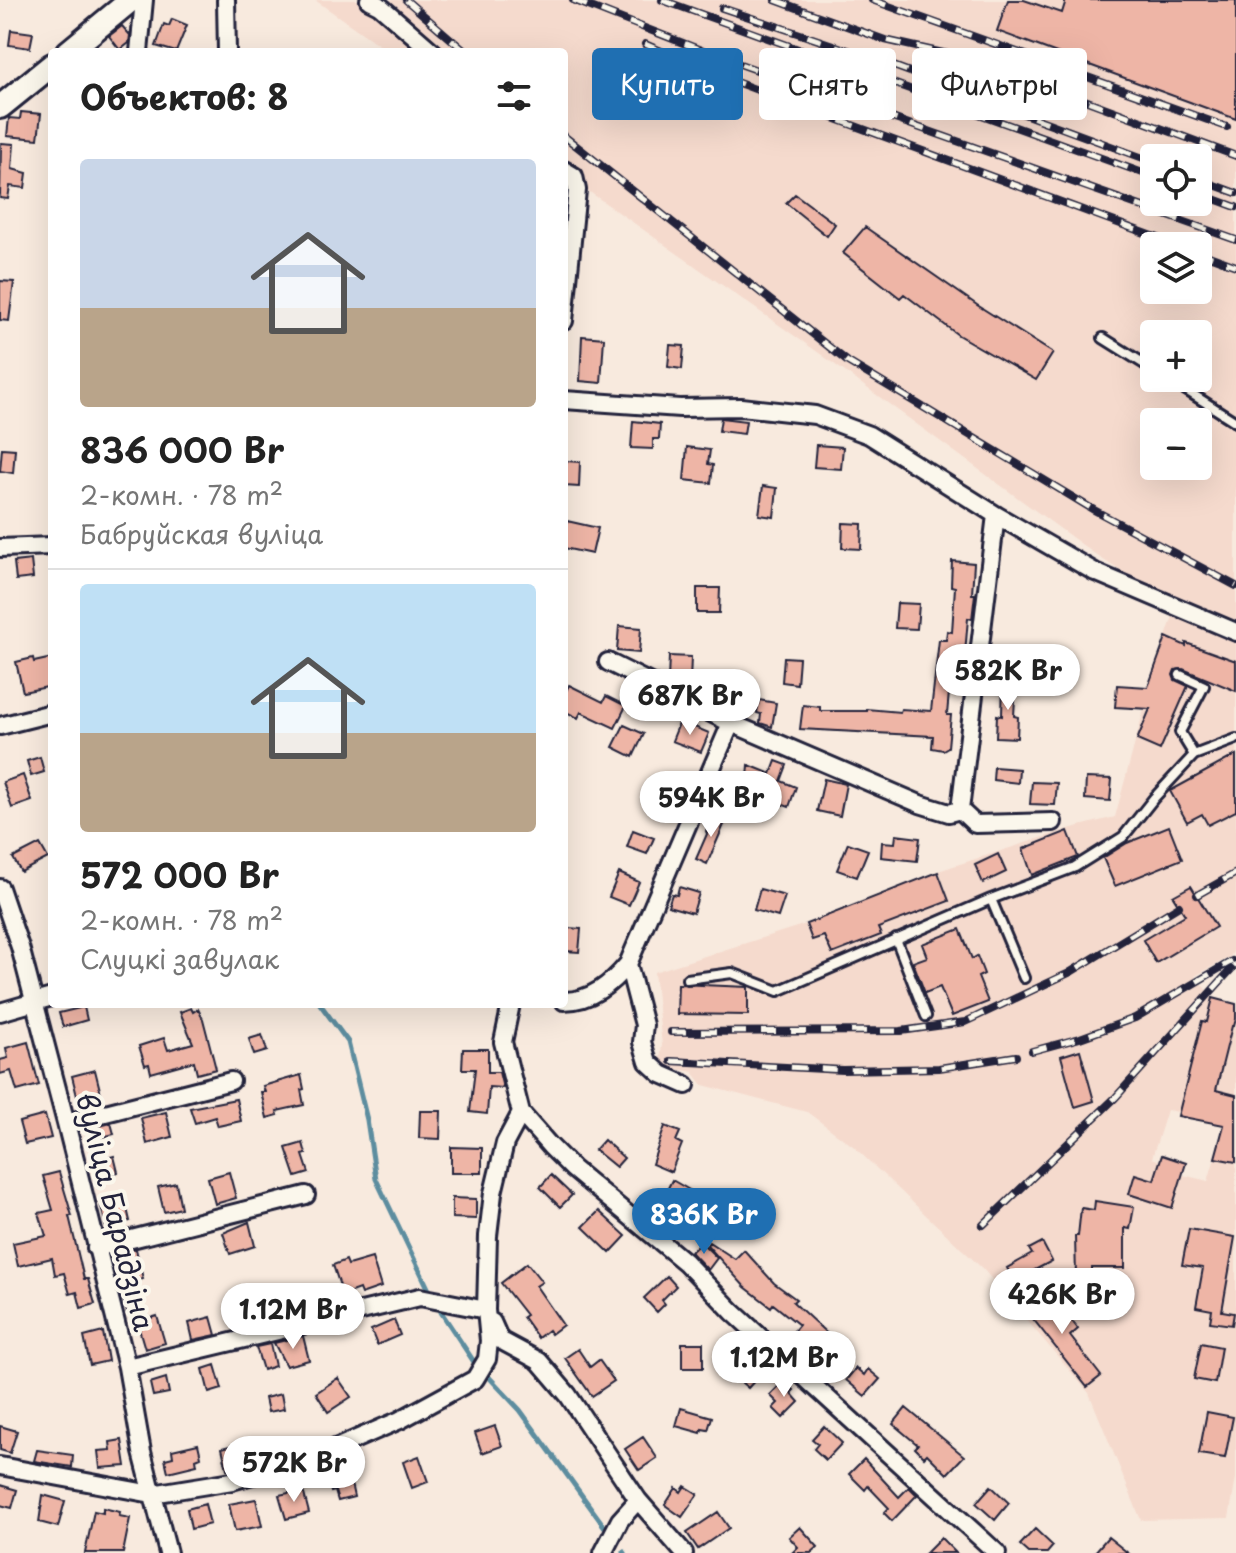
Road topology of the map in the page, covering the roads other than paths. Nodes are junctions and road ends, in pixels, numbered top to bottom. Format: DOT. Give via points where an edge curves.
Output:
graph roads {
  1 [pos="131,0"];
  2 [pos="144,0"];
  3 [pos="226,0"];
  4 [pos="369,0"];
  5 [pos="73,48"];
  6 [pos="139,48"];
  7 [pos="227,48"];
  8 [pos="428,48"];
  9 [pos="48,68"];
  10 [pos="0,107"];
  11 [pos="568,172"];
  12 [pos="568,281"];
  13 [pos="1103,338"];
  14 [pos="1140,361"];
  15 [pos="1189,392"];
  16 [pos="568,400"];
  17 [pos="1236,422"];
  18 [pos="996,515"];
  19 [pos="48,546"];
  20 [pos="0,548"];
  21 [pos="1236,632"];
  22 [pos="608,662"];
  23 [pos="1180,675"];
  24 [pos="48,714"];
  25 [pos="731,723"];
  26 [pos="0,726"];
  27 [pos="1236,739"];
  28 [pos="1194,755"];
  29 [pos="960,810"];
  30 [pos="1053,822"];
  31 [pos="0,888"];
  32 [pos="991,899"];
  33 [pos="896,939"];
  34 [pos="628,964"];
  35 [pos="1024,978"];
  36 [pos="687,979"];
  37 [pos="48,998"];
  38 [pos="35,1001"];
  39 [pos="570,1001"];
  40 [pos="510,1008"];
  41 [pos="0,1012"];
  42 [pos="926,1016"];
  43 [pos="231,1081"];
  44 [pos="686,1085"];
  45 [pos="521,1113"];
  46 [pos="66,1123"];
  47 [pos="306,1195"];
  48 [pos="96,1248"];
  49 [pos="486,1310"];
  50 [pos="127,1367"];
  51 [pos="0,1466"];
  52 [pos="152,1494"];
  53 [pos="638,1500"];
  54 [pos="168,1553"];
  55 [pos="603,1553"];
  56 [pos="684,1553"];
  57 [pos="997,1553"];
  1 -- 5 [label="main road"];
  2 -- 6 [label="street"];
  3 -- 7 [label="street"];
  4 -- 8 [label="street"];
  9 -- 10 [label="main road"];
  11 -- 12 [label="street" via="577,190"];
  13 -- 14 [label="lane"];
  15 -- 17 [label="lane"];
  16 -- 18 [label="street" via="815,415 869,435"];
  18 -- 21 [label="street" via="1095,572"];
  18 -- 29 [label="street"];
  19 -- 20 [label="street"];
  22 -- 25 [label="street"];
  23 -- 28 [label="lane" via="1204,686 1180,732"];
  24 -- 26 [label="street"];
  25 -- 29 [label="street" via="920,804 949,813"];
  25 -- 34 [label="street"];
  27 -- 28 [label="lane"];
  28 -- 32 [label="lane" via="1123,837 1075,867"];
  29 -- 30 [label="street" via="975,824"];
  31 -- 38 [label="street, вуліца Барадзіна"];
  32 -- 33 [label="lane"];
  32 -- 35 [label="lane"];
  33 -- 36 [label="lane" via="778,991 732,973"];
  33 -- 42 [label="lane"];
  34 -- 39 [label="street" via="614,981"];
  34 -- 44 [label="street" via="648,1062"];
  37 -- 38 [label="street"];
  38 -- 41 [label="street"];
  38 -- 46 [label="street, вуліца Барадзіна"];
  40 -- 45 [label="street" via="503,1042"];
  43 -- 46 [label="street"];
  45 -- 49 [label="street" via="499,1160 493,1193"];
  45 -- 57 [label="street" via="573,1169 685,1262"];
  46 -- 48 [label="street, вуліца Барадзіна"];
  47 -- 48 [label="street"];
  48 -- 50 [label="street, вуліца Барадзіна"];
  49 -- 50 [label="street" via="420,1297"];
  49 -- 52 [label="street" via="487,1359 475,1379 442,1400 317,1456 232,1481"];
  49 -- 53 [label="street" via="500,1340 539,1361 568,1395"];
  50 -- 52 [label="street, вуліца Барадзіна"];
  51 -- 52 [label="street"];
  52 -- 54 [label="street, вуліца Барадзіна"];
  53 -- 55 [label="street"];
  53 -- 56 [label="street"];
}
